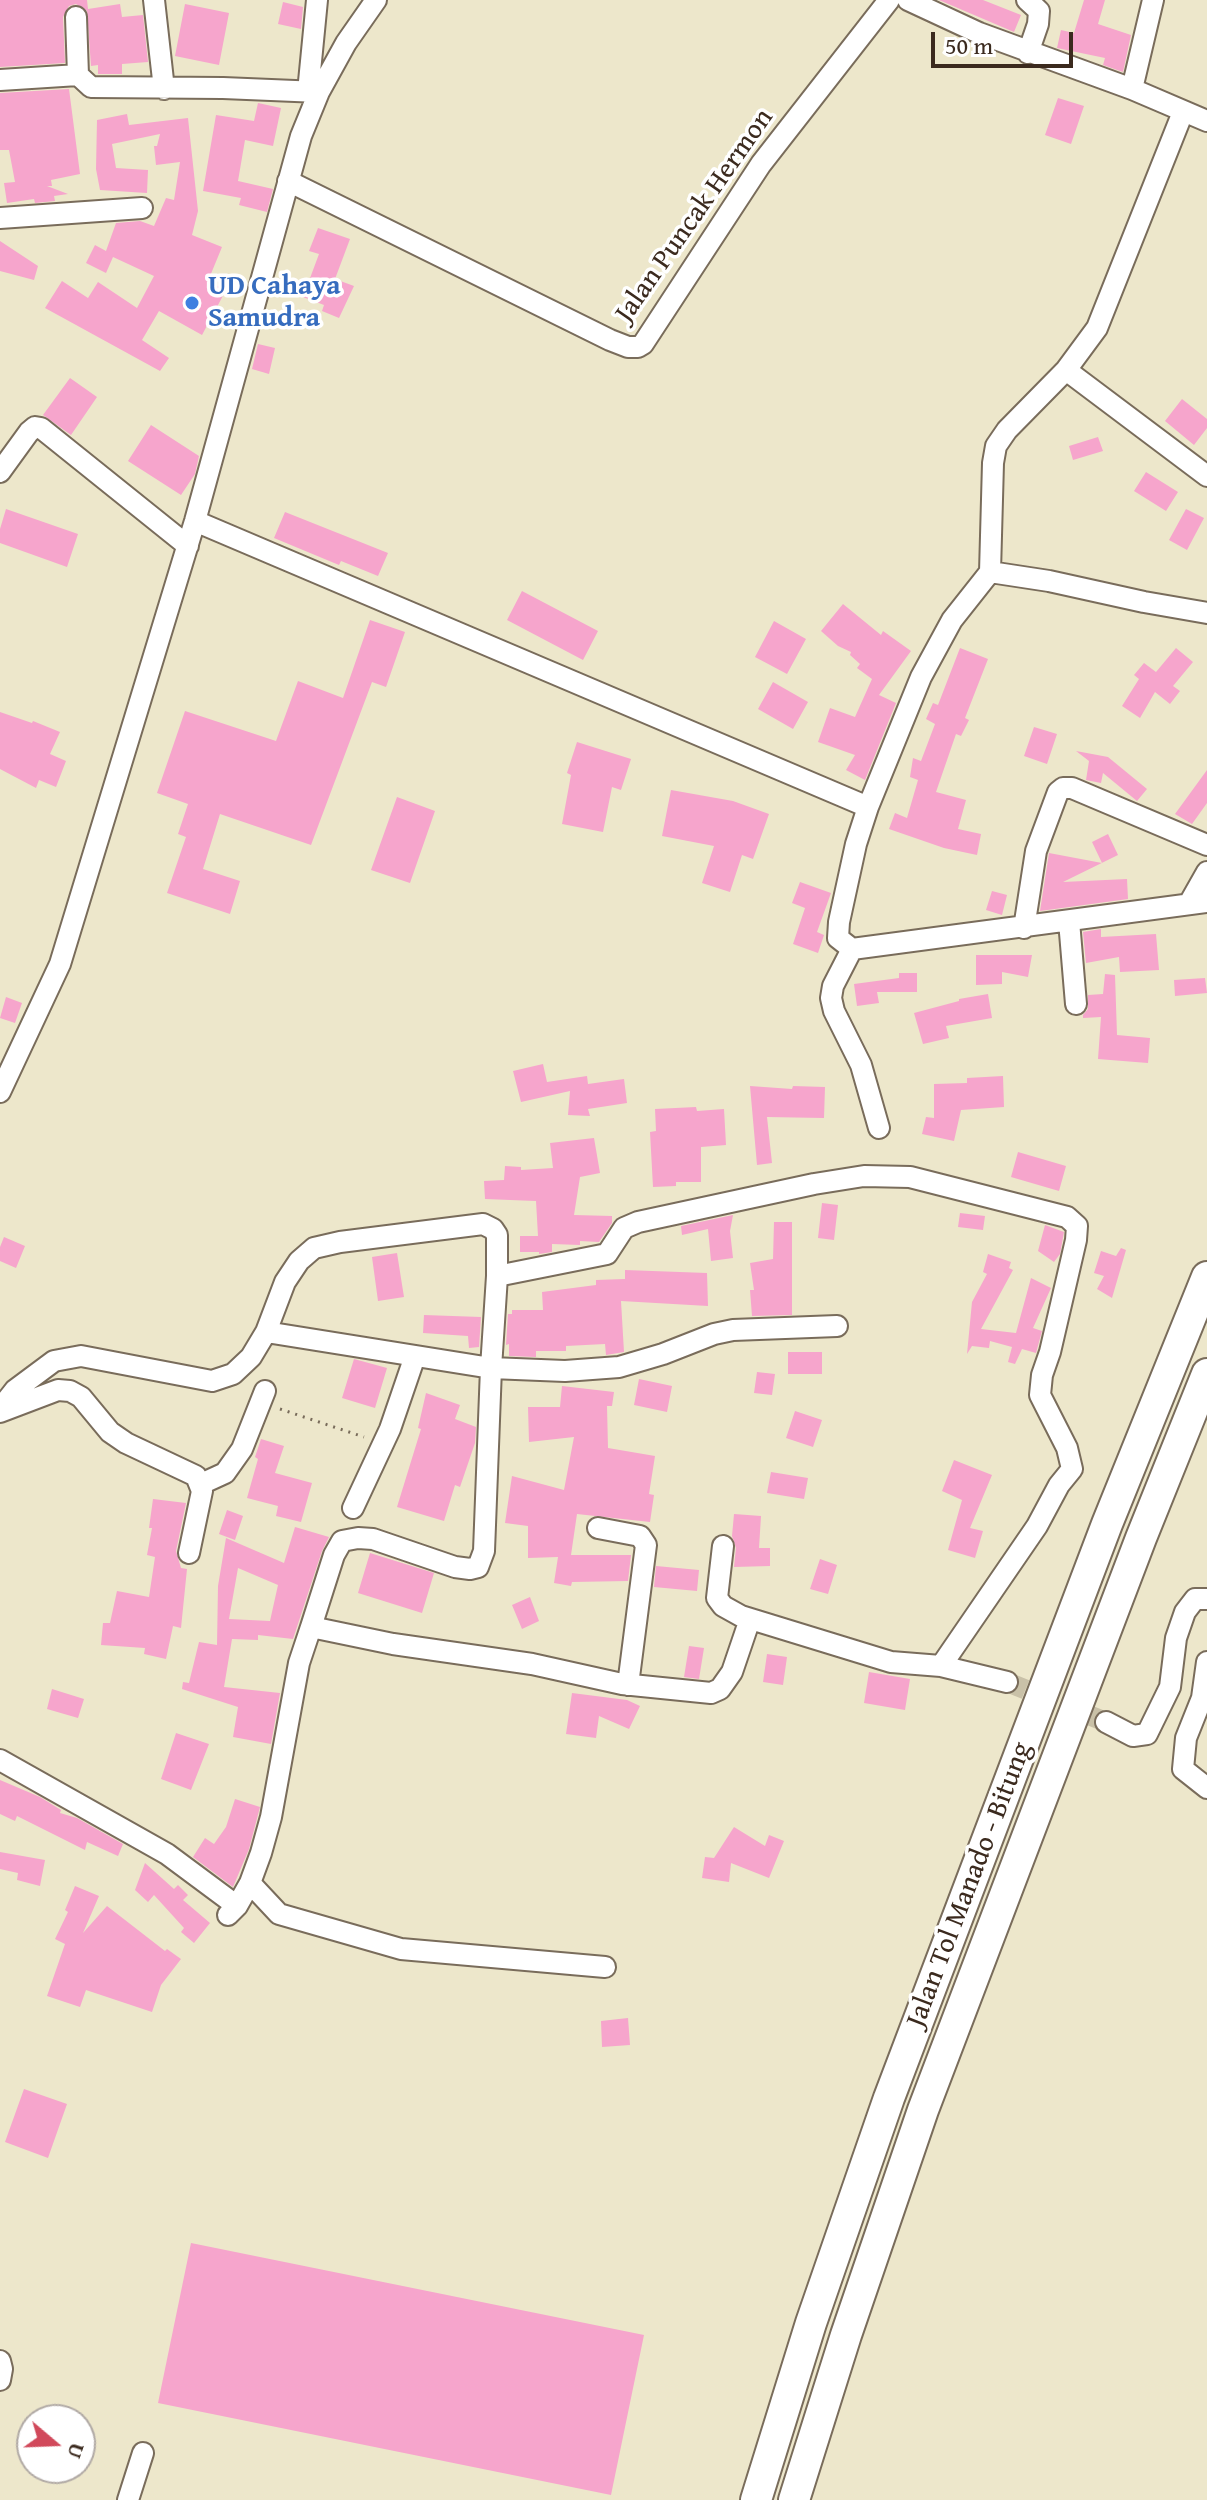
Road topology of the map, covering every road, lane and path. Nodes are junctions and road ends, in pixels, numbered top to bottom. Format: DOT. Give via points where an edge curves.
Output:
graph roads {
  1 [pos="154,0"];
  2 [pos="317,0"];
  3 [pos="376,0"];
  4 [pos="889,0"];
  5 [pos="908,0"];
  6 [pos="1027,0"];
  7 [pos="1153,0"];
  8 [pos="76,17"];
  9 [pos="1028,53"];
  10 [pos="78,75"];
  11 [pos="0,80"];
  12 [pos="164,89"];
  13 [pos="1132,89"];
  14 [pos="313,92"];
  15 [pos="1183,112"];
  16 [pos="1207,121"];
  17 [pos="288,181"];
  18 [pos="142,208"];
  19 [pos="0,218"];
  20 [pos="1066,370"];
  21 [pos="0,472"];
  22 [pos="1207,476"];
  23 [pos="195,521"];
  24 [pos="188,546"];
  25 [pos="990,572"];
  26 [pos="1207,613"];
  27 [pos="868,807"];
  28 [pos="1207,845"];
  29 [pos="1207,872"];
  30 [pos="1199,902"];
  31 [pos="1069,921"];
  32 [pos="1024,928"];
  33 [pos="852,949"];
  34 [pos="1076,1004"];
  35 [pos="2,1084"];
  36 [pos="879,1128"];
  37 [pos="497,1276"];
  38 [pos="1207,1277"];
  39 [pos="837,1326"];
  40 [pos="266,1332"];
  41 [pos="415,1356"];
  42 [pos="491,1368"];
  43 [pos="1207,1374"];
  44 [pos="8,1388"];
  45 [pos="263,1397"];
  46 [pos="0,1410"];
  47 [pos="383,1443"];
  48 [pos="201,1484"];
  49 [pos="353,1508"];
  50 [pos="598,1528"];
  51 [pos="723,1546"];
  52 [pos="189,1553"];
  53 [pos="1207,1599"];
  54 [pos="750,1619"];
  55 [pos="311,1627"];
  56 [pos="1207,1662"];
  57 [pos="941,1666"];
  58 [pos="1007,1682"];
  59 [pos="628,1685"];
  60 [pos="1106,1722"];
  61 [pos="0,1760"];
  62 [pos="1207,1788"];
  63 [pos="250,1883"];
  64 [pos="605,1967"];
  65 [pos="0,2361"];
  66 [pos="0,2380"];
  67 [pos="143,2453"];
  68 [pos="128,2500"];
  69 [pos="756,2500"];
  70 [pos="794,2500"];
  1 -- 12 [label="street"];
  2 -- 14 [label="street"];
  3 -- 14 [label="street"];
  4 -- 17 [label="street, Jalan Puncak Hermon" via="761,164 638,347 610,340"];
  5 -- 9 [label="street"];
  6 -- 9 [label="street" via="1039,11"];
  7 -- 13 [label="street"];
  8 -- 10 [label="street"];
  9 -- 13 [label="street"];
  10 -- 11 [label="street"];
  10 -- 12 [label="street" via="91,87"];
  12 -- 14 [label="street"];
  13 -- 15 [label="street"];
  14 -- 17 [label="street"];
  15 -- 16 [label="street"];
  15 -- 20 [label="street" via="1097,328"];
  17 -- 23 [label="street"];
  18 -- 19 [label="street"];
  20 -- 22 [label="street"];
  20 -- 25 [label="street" via="996,446"];
  21 -- 24 [label="street" via="29,432 41,428"];
  23 -- 24 [label="street"];
  23 -- 27 [label="street"];
  24 -- 35 [label="street" via="60,964"];
  25 -- 26 [label="street"];
  25 -- 27 [label="street" via="936,647"];
  27 -- 33 [label="street" via="839,922 838,938"];
  28 -- 32 [label="street" via="1063,788 1036,851"];
  29 -- 30 [label="street"];
  30 -- 31 [label="street"];
  31 -- 32 [label="street"];
  31 -- 34 [label="street"];
  32 -- 33 [label="street"];
  33 -- 36 [label="street" via="831,998 861,1065"];
  37 -- 40 [label="street" via="497,1235 483,1224 314,1248 285,1282"];
  37 -- 42 [label="street"];
  37 -- 57 [label="street" via="607,1254 624,1228 638,1222 864,1176 910,1177 1067,1217 1077,1226 1076,1240 1040,1395 1072,1469"];
  38 -- 69 [label="highway, Jalan Tol Manado - Bitung" via="1107,1524 889,2098"];
  39 -- 42 [label="street" via="733,1330 619,1367"];
  40 -- 41 [label="street"];
  40 -- 44 [label="street" via="233,1374 212,1381 81,1356 54,1361"];
  41 -- 42 [label="street"];
  41 -- 47 [label="street"];
  42 -- 55 [label="street" via="484,1551 478,1567 455,1567 373,1539 342,1541"];
  43 -- 70 [label="highway, Jalan Tol Manado - Bitung" via="923,2110"];
  44 -- 46 [label="street"];
  45 -- 47 [label="path"];
  45 -- 48 [label="street" via="242,1449 225,1473"];
  46 -- 48 [label="street" via="58,1390 70,1391 110,1432 196,1476"];
  47 -- 49 [label="street"];
  48 -- 52 [label="street"];
  50 -- 59 [label="street" via="640,1536 646,1545"];
  51 -- 54 [label="street" via="717,1598"];
  53 -- 60 [label="street" via="1195,1599 1185,1612 1170,1687 1147,1734 1133,1736"];
  54 -- 57 [label="street" via="891,1662"];
  54 -- 59 [label="street" via="732,1672 720,1689 711,1693"];
  55 -- 59 [label="street"];
  55 -- 63 [label="street" via="299,1663 271,1817"];
  56 -- 62 [label="street" via="1183,1769"];
  57 -- 58 [label="street"];
  61 -- 63 [label="street" via="167,1854 233,1910"];
  63 -- 64 [label="street" via="279,1914 401,1949"];
  65 -- 66 [label="street"];
  67 -- 68 [label="street"];
}
